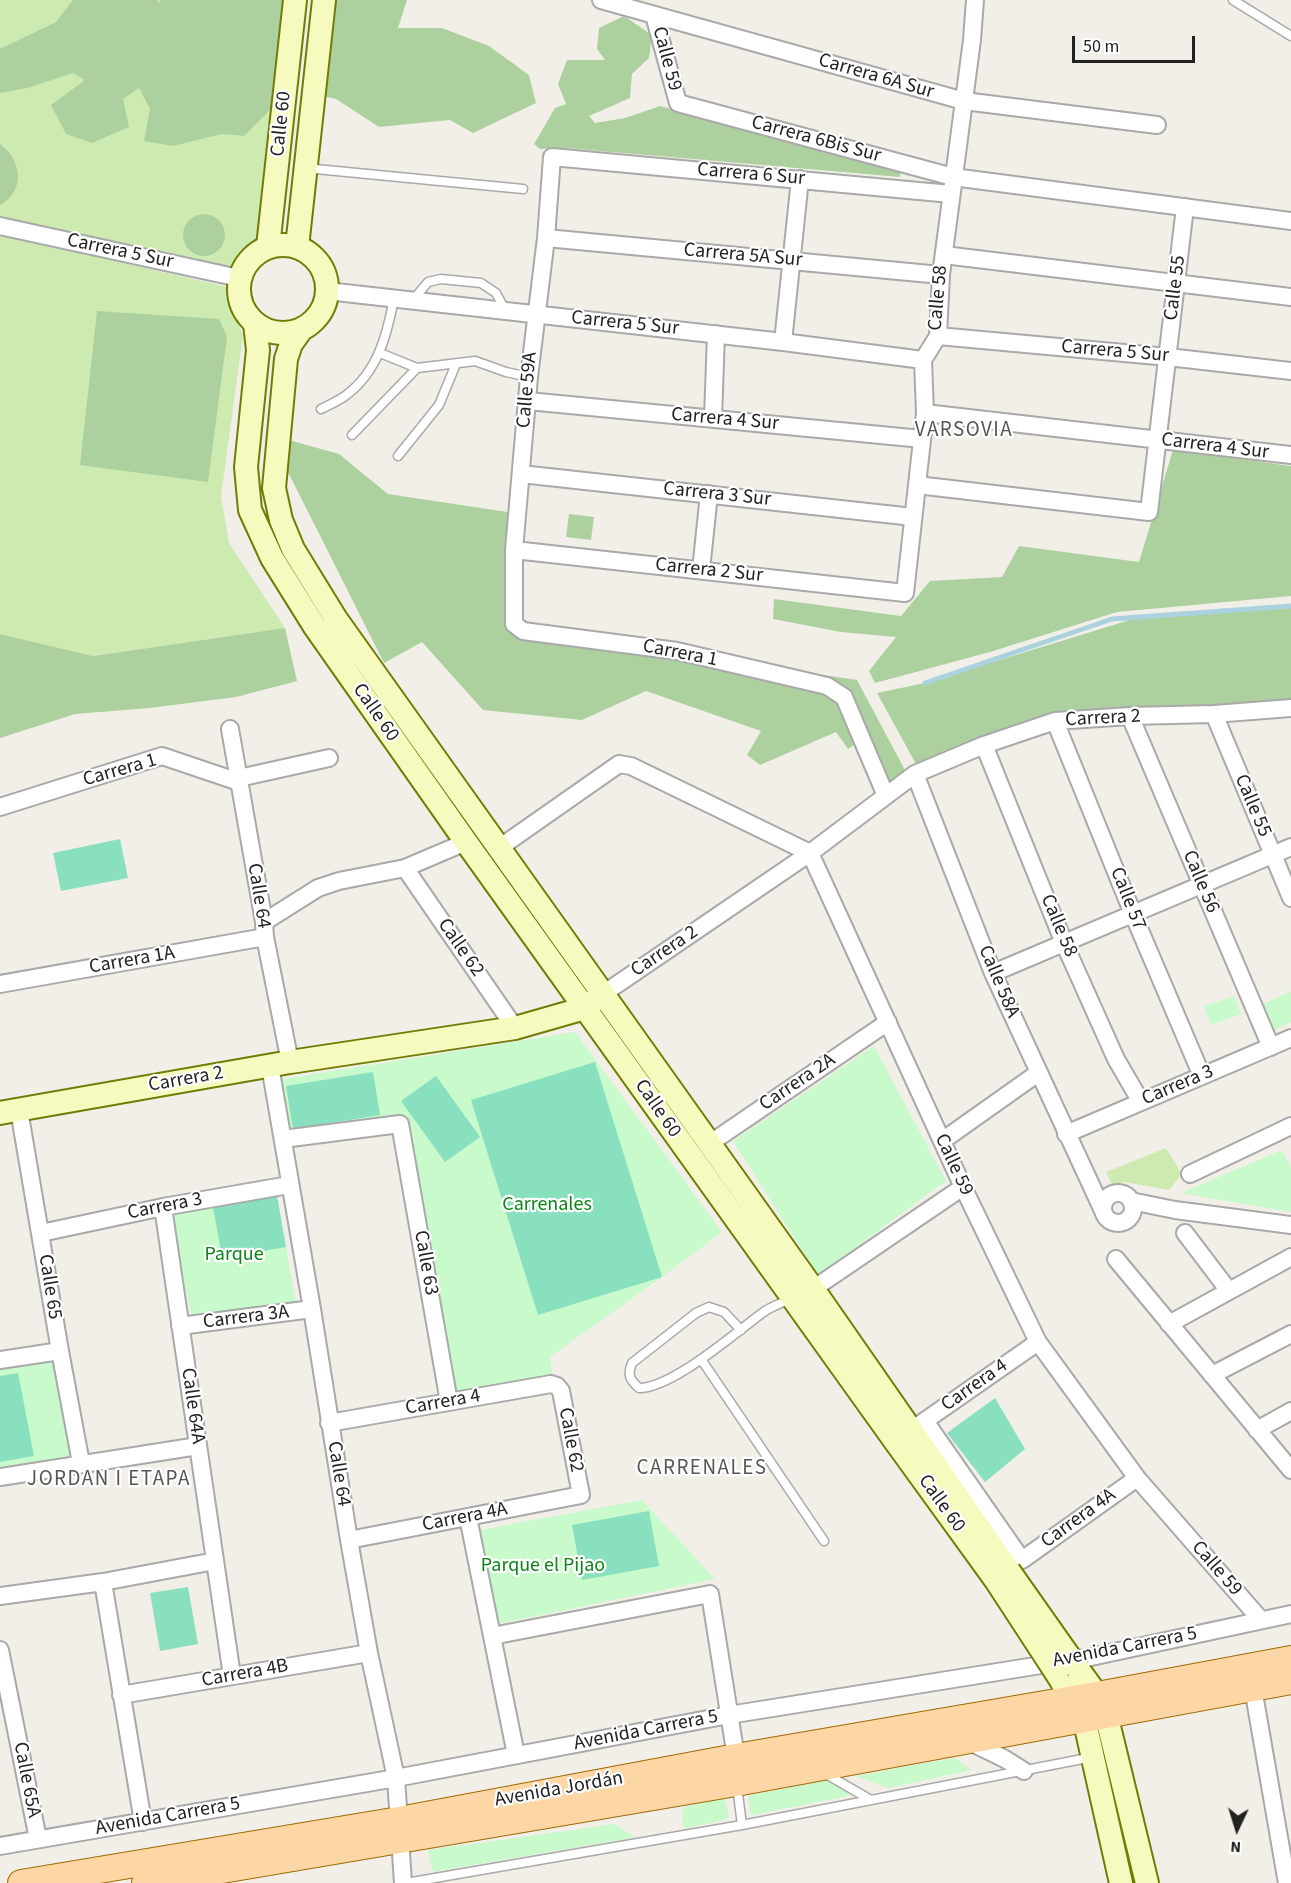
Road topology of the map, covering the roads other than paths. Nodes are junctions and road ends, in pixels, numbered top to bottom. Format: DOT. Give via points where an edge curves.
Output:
graph roads {
  1 [pos="295,0"];
  2 [pos="324,0"];
  3 [pos="601,0"];
  4 [pos="975,0"];
  5 [pos="1233,0"];
  6 [pos="622,3"];
  7 [pos="654,15"];
  8 [pos="1291,36"];
  9 [pos="964,101"];
  10 [pos="678,103"];
  11 [pos="1157,125"];
  12 [pos="552,157"];
  13 [pos="306,168"];
  14 [pos="800,179"];
  15 [pos="952,185"];
  16 [pos="523,189"];
  17 [pos="1185,207"];
  18 [pos="1291,221"];
  19 [pos="0,226"];
  20 [pos="546,238"];
  21 [pos="268,247"];
  22 [pos="297,247"];
  23 [pos="944,255"];
  24 [pos="792,261"];
  25 [pos="941,275"];
  26 [pos="239,278"];
  27 [pos="1176,283"];
  28 [pos="327,291"];
  29 [pos="1291,297"];
  30 [pos="394,298"];
  31 [pos="413,300"];
  32 [pos="505,310"];
  33 [pos="536,314"];
  34 [pos="255,324"];
  35 [pos="301,330"];
  36 [pos="716,334"];
  37 [pos="938,336"];
  38 [pos="783,342"];
  39 [pos="380,353"];
  40 [pos="1168,357"];
  41 [pos="923,360"];
  42 [pos="456,364"];
  43 [pos="417,368"];
  44 [pos="1291,371"];
  45 [pos="529,377"];
  46 [pos="528,401"];
  47 [pos="321,409"];
  48 [pos="925,413"];
  49 [pos="713,418"];
  50 [pos="352,435"];
  51 [pos="922,439"];
  52 [pos="1158,440"];
  53 [pos="1291,455"];
  54 [pos="398,456"];
  55 [pos="521,474"];
  56 [pos="917,485"];
  57 [pos="709,494"];
  58 [pos="913,517"];
  59 [pos="514,550"];
  60 [pos="701,570"];
  61 [pos="514,624"];
  62 [pos="1290,711"];
  63 [pos="1214,714"];
  64 [pos="1130,716"];
  65 [pos="1055,722"];
  66 [pos="230,729"];
  67 [pos="984,745"];
  68 [pos="329,758"];
  69 [pos="915,774"];
  70 [pos="239,780"];
  71 [pos="886,796"];
  72 [pos="0,807"];
  73 [pos="466,842"];
  74 [pos="1291,847"];
  75 [pos="499,848"];
  76 [pos="810,854"];
  77 [pos="1272,855"];
  78 [pos="405,868"];
  79 [pos="1201,885"];
  80 [pos="1291,898"];
  81 [pos="1133,914"];
  82 [pos="264,930"];
  83 [pos="1065,943"];
  84 [pos="993,973"];
  85 [pos="0,984"];
  86 [pos="603,994"];
  87 [pos="585,1008"];
  88 [pos="888,1022"];
  89 [pos="515,1028"];
  90 [pos="1291,1038"];
  91 [pos="1271,1047"];
  92 [pos="280,1064"];
  93 [pos="1038,1073"];
  94 [pos="1202,1076"];
  95 [pos="1141,1102"];
  96 [pos="10,1111"];
  97 [pos="1291,1126"];
  98 [pos="1066,1134"];
  99 [pos="283,1139"];
  100 [pos="942,1141"];
  101 [pos="709,1144"];
  102 [pos="1190,1174"];
  103 [pos="289,1185"];
  104 [pos="1091,1186"];
  105 [pos="963,1187"];
  106 [pos="1110,1195"];
  107 [pos="162,1207"];
  108 [pos="1130,1209"];
  109 [pos="1104,1213"];
  110 [pos="1291,1225"];
  111 [pos="40,1233"];
  112 [pos="1185,1233"];
  113 [pos="1291,1257"];
  114 [pos="1116,1259"];
  115 [pos="1229,1291"];
  116 [pos="802,1294"];
  117 [pos="312,1309"];
  118 [pos="1169,1324"];
  119 [pos="180,1326"];
  120 [pos="741,1330"];
  121 [pos="1291,1334"];
  122 [pos="1038,1342"];
  123 [pos="60,1351"];
  124 [pos="701,1359"];
  125 [pos="0,1360"];
  126 [pos="1212,1375"];
  127 [pos="557,1386"];
  128 [pos="449,1401"];
  129 [pos="1291,1411"];
  130 [pos="330,1423"];
  131 [pos="918,1425"];
  132 [pos="1257,1430"];
  133 [pos="198,1446"];
  134 [pos="81,1463"];
  135 [pos="1291,1470"];
  136 [pos="0,1477"];
  137 [pos="1137,1478"];
  138 [pos="581,1496"];
  139 [pos="468,1517"];
  140 [pos="349,1540"];
  141 [pos="824,1541"];
  142 [pos="215,1561"];
  143 [pos="1009,1570"];
  144 [pos="103,1582"];
  145 [pos="0,1596"];
  146 [pos="1291,1614"];
  147 [pos="1261,1620"];
  148 [pos="492,1636"];
  149 [pos="0,1650"];
  150 [pos="369,1653"];
  151 [pos="1291,1659"];
  152 [pos="232,1676"];
  153 [pos="1291,1681"];
  154 [pos="1253,1688"];
  155 [pos="121,1695"];
  156 [pos="1090,1707"];
  157 [pos="729,1715"];
  158 [pos="7,1716"];
  159 [pos="965,1740"];
  160 [pos="516,1755"];
  161 [pos="736,1757"];
  162 [pos="1094,1757"];
  163 [pos="815,1767"];
  164 [pos="1024,1771"];
  165 [pos="396,1778"];
  166 [pos="736,1783"];
  167 [pos="871,1800"];
  168 [pos="143,1822"];
  169 [pos="742,1825"];
  170 [pos="399,1830"];
  171 [pos="38,1839"];
  172 [pos="0,1846"];
  173 [pos="21,1883"];
  174 [pos="145,1883"];
  175 [pos="404,1883"];
  176 [pos="1121,1883"];
  177 [pos="1146,1883"];
  178 [pos="1287,1883"];
  1 -- 21 [label="main road, Calle 60"];
  2 -- 13 [label="main road, Calle 60"];
  3 -- 6 [label="street, Carrera 6A Sur"];
  4 -- 9 [label="street, Calle 58"];
  5 -- 8 [label="lane"];
  6 -- 7 [label="street, Carrera 6A Sur"];
  7 -- 9 [label="street, Carrera 6A Sur"];
  7 -- 10 [label="street, Calle 59"];
  9 -- 11 [label="street, Carrera 6A Sur"];
  9 -- 15 [label="street, Calle 58"];
  10 -- 15 [label="street, Carrera 6Bis Sur"];
  12 -- 14 [label="street, Carrera 6 Sur"];
  12 -- 20 [label="street, Calle 59A"];
  13 -- 16 [label="lane"];
  13 -- 22 [label="main road, Calle 60"];
  14 -- 15 [label="street, Carrera 6 Sur"];
  14 -- 24 [label="street"];
  15 -- 17 [label="street, Carrera 6 Sur"];
  15 -- 23 [label="street, Calle 58"];
  17 -- 18 [label="street, Carrera 6 Sur"];
  17 -- 27 [label="street, Calle 55"];
  19 -- 26 [label="street, Carrera 5 Sur"];
  20 -- 24 [label="street, Carrera 5A Sur"];
  20 -- 33 [label="street, Calle 59A"];
  21 -- 22 [label="main road"];
  21 -- 26 [label="main road" via="255,254"];
  22 -- 28 [label="main road" via="319,264 326,277"];
  23 -- 25 [label="street, Calle 58"];
  23 -- 27 [label="street"];
  24 -- 25 [label="street, Carrera 5A Sur"];
  24 -- 38 [label="street"];
  25 -- 37 [label="street, Calle 58"];
  26 -- 34 [label="main road" via="241,305"];
  27 -- 29 [label="street"];
  27 -- 40 [label="street, Calle 55"];
  28 -- 30 [label="street, Carrera 5 Sur"];
  28 -- 35 [label="main road" via="320,314"];
  30 -- 31 [label="street, Carrera 5 Sur"];
  30 -- 39 [label="lane"];
  31 -- 32 [label="street, Carrera 5 Sur"];
  31 -- 32 [label="lane" via="428,282 441,279 481,283 495,293"];
  32 -- 33 [label="street, Carrera 5 Sur"];
  33 -- 36 [label="street, Carrera 5 Sur"];
  33 -- 45 [label="street, Calle 59A"];
  34 -- 35 [label="main road" via="277,333"];
  34 -- 73 [label="main road, Calle 60" via="258,350 246,467 250,510 272,558 315,627"];
  35 -- 75 [label="main road, Calle 60" via="286,359 274,488 281,520 293,549 336,619"];
  36 -- 38 [label="street, Carrera 5 Sur"];
  36 -- 49 [label="street"];
  37 -- 40 [label="street, Carrera 5 Sur"];
  37 -- 41 [label="street, Calle 58"];
  38 -- 41 [label="street, Carrera 5 Sur"];
  39 -- 43 [label="lane"];
  39 -- 47 [label="lane" via="365,378 346,396"];
  40 -- 44 [label="street, Carrera 5 Sur"];
  40 -- 52 [label="street, Calle 55"];
  41 -- 48 [label="street"];
  42 -- 43 [label="lane"];
  42 -- 45 [label="lane" via="476,361"];
  42 -- 54 [label="lane" via="439,405"];
  43 -- 50 [label="lane"];
  45 -- 46 [label="street, Calle 59A"];
  46 -- 49 [label="street, Carrera 4 Sur"];
  46 -- 55 [label="street, Calle 59A"];
  48 -- 51 [label="street"];
  48 -- 52 [label="street, Carrera 4 Sur"];
  49 -- 51 [label="street, Carrera 4 Sur"];
  51 -- 56 [label="street"];
  52 -- 53 [label="street, Carrera 4 Sur"];
  52 -- 56 [label="street, Calle 55" via="1149,512"];
  55 -- 57 [label="street, Carrera 3 Sur"];
  55 -- 59 [label="street, Calle 59A"];
  56 -- 58 [label="street"];
  57 -- 58 [label="street, Carrera 3 Sur"];
  57 -- 60 [label="street"];
  58 -- 60 [label="street, Carrera 2 Sur" via="905,593"];
  59 -- 60 [label="street, Carrera 2 Sur"];
  59 -- 61 [label="street, Calle 59A"];
  61 -- 71 [label="street, Carrera 1" via="523,631 677,651 827,686 844,697"];
  62 -- 63 [label="street, Carrera 2"];
  63 -- 64 [label="street, Carrera 2"];
  63 -- 77 [label="street, Calle 55"];
  64 -- 65 [label="street, Carrera 2"];
  64 -- 79 [label="street, Calle 56"];
  65 -- 67 [label="street, Carrera 2"];
  65 -- 81 [label="street, Calle 57"];
  66 -- 70 [label="street, Calle 64"];
  67 -- 69 [label="street, Carrera 2"];
  67 -- 83 [label="street, Calle 58"];
  68 -- 70 [label="street"];
  69 -- 71 [label="street, Carrera 2"];
  69 -- 84 [label="street, Calle 58A"];
  70 -- 72 [label="street, Carrera 1" via="162,756"];
  70 -- 82 [label="street, Calle 64"];
  71 -- 76 [label="street, Carrera 2"];
  73 -- 78 [label="street, Carrera 1A"];
  73 -- 87 [label="main road, Calle 60"];
  74 -- 77 [label="street"];
  75 -- 76 [label="street" via="619,764 631,766"];
  75 -- 86 [label="main road, Calle 60"];
  76 -- 86 [label="street, Carrera 2"];
  76 -- 88 [label="street, Calle 59"];
  77 -- 79 [label="street"];
  77 -- 80 [label="street, Calle 55"];
  78 -- 82 [label="street, Carrera 1A" via="339,880 318,888"];
  78 -- 89 [label="street, Calle 62"];
  79 -- 81 [label="street"];
  79 -- 91 [label="street, Calle 56"];
  81 -- 83 [label="street"];
  81 -- 94 [label="street, Calle 57"];
  82 -- 85 [label="street, Carrera 1A"];
  82 -- 92 [label="street, Calle 64"];
  83 -- 84 [label="street"];
  83 -- 95 [label="street, Calle 58" via="1116,1059"];
  84 -- 93 [label="street, Calle 58A"];
  86 -- 87 [label="main road, Carrera 2"];
  86 -- 101 [label="main road, Calle 60"];
  87 -- 89 [label="main road, Carrera 2"];
  87 -- 116 [label="main road, Calle 60"];
  88 -- 100 [label="street, Calle 59"];
  88 -- 101 [label="street, Carrera 2A"];
  89 -- 92 [label="main road, Carrera 2"];
  90 -- 91 [label="street, Carrera 3"];
  91 -- 94 [label="street, Carrera 3"];
  92 -- 96 [label="main road, Carrera 2"];
  92 -- 99 [label="street, Calle 64"];
  93 -- 98 [label="street, Calle 58A"];
  93 -- 100 [label="street"];
  94 -- 95 [label="street, Carrera 3"];
  95 -- 98 [label="street, Carrera 3"];
  96 -- 111 [label="street, Calle 65"];
  97 -- 102 [label="street"];
  98 -- 104 [label="street, Calle 58A"];
  99 -- 103 [label="street, Calle 64"];
  99 -- 128 [label="street, Calle 63" via="400,1124"];
  100 -- 105 [label="street, Calle 59"];
  101 -- 116 [label="main road, Calle 60"];
  103 -- 107 [label="street, Carrera 3"];
  103 -- 117 [label="street, Calle 64"];
  104 -- 106 [label="street"];
  104 -- 109 [label="street, Calle 58A"];
  105 -- 116 [label="street"];
  105 -- 122 [label="street, Calle 59"];
  106 -- 108 [label="street" via="1122,1194"];
  106 -- 109 [label="street" via="1104,1203"];
  107 -- 111 [label="street, Carrera 3"];
  107 -- 119 [label="street, Calle 64A"];
  108 -- 109 [label="street" via="1120,1223 1110,1221"];
  108 -- 110 [label="street" via="1175,1210"];
  111 -- 123 [label="street, Calle 65"];
  112 -- 115 [label="street"];
  113 -- 115 [label="street"];
  114 -- 118 [label="street"];
  115 -- 118 [label="street"];
  116 -- 120 [label="lane" via="767,1310"];
  116 -- 131 [label="main road, Calle 60"];
  116 -- 143 [label="main road, Calle 60"];
  117 -- 119 [label="street, Carrera 3A"];
  117 -- 130 [label="street, Calle 64"];
  118 -- 126 [label="street"];
  119 -- 133 [label="street, Calle 64A"];
  120 -- 124 [label="lane"];
  120 -- 124 [label="lane" via="724,1312 710,1307 696,1312 632,1363 628,1371 630,1380 639,1388 650,1388"];
  121 -- 126 [label="street"];
  122 -- 131 [label="street, Carrera 4"];
  122 -- 137 [label="street, Calle 59"];
  123 -- 125 [label="street"];
  123 -- 134 [label="street, Calle 65"];
  124 -- 141 [label="lane"];
  126 -- 132 [label="street"];
  127 -- 128 [label="street, Carrera 4"];
  127 -- 138 [label="street, Calle 62"];
  128 -- 130 [label="street, Carrera 4"];
  129 -- 132 [label="street"];
  130 -- 140 [label="street, Calle 64"];
  131 -- 143 [label="main road, Calle 60"];
  132 -- 135 [label="street"];
  133 -- 134 [label="street"];
  133 -- 142 [label="street, Calle 64A"];
  134 -- 136 [label="street"];
  137 -- 143 [label="street, Carrera 4A"];
  137 -- 147 [label="street, Calle 59"];
  138 -- 139 [label="street, Carrera 4A"];
  139 -- 140 [label="street, Carrera 4A"];
  139 -- 148 [label="street"];
  140 -- 150 [label="street, Calle 64"];
  142 -- 144 [label="street"];
  142 -- 152 [label="street, Calle 64A"];
  143 -- 156 [label="main road, Calle 60, bridge"];
  144 -- 145 [label="street"];
  144 -- 155 [label="street"];
  146 -- 147 [label="street, Avenida Carrera 5"];
  147 -- 157 [label="street, Avenida Carrera 5" via="1091,1658"];
  148 -- 157 [label="street" via="710,1594"];
  148 -- 160 [label="street"];
  149 -- 158 [label="street, Calle 65A"];
  150 -- 152 [label="street, Carrera 4B"];
  150 -- 165 [label="street, Calle 64"];
  151 -- 156 [label="main road, Avenida Carrera 5"];
  152 -- 155 [label="street, Carrera 4B"];
  153 -- 154 [label="main road"];
  154 -- 156 [label="main road"];
  154 -- 178 [label="street"];
  155 -- 168 [label="street"];
  156 -- 159 [label="main road, Avenida Jordán"];
  156 -- 161 [label="main road, Avenida Jordán"];
  156 -- 162 [label="main road, Calle 60"];
  156 -- 177 [label="main road, Calle 60"];
  157 -- 160 [label="street, Avenida Carrera 5"];
  157 -- 161 [label="street"];
  158 -- 171 [label="street, Calle 65A"];
  159 -- 163 [label="main road, Avenida Jordán"];
  159 -- 164 [label="street"];
  160 -- 165 [label="street, Avenida Carrera 5"];
  161 -- 170 [label="main road, Avenida Jordán"];
  162 -- 164 [label="lane"];
  162 -- 176 [label="main road, Calle 60"];
  163 -- 166 [label="main road, Avenida Jordán"];
  163 -- 167 [label="lane"];
  164 -- 167 [label="lane"];
  165 -- 168 [label="street, Avenida Carrera 5"];
  165 -- 170 [label="street, Calle 64"];
  166 -- 169 [label="lane"];
  166 -- 170 [label="main road, Avenida Jordán"];
  167 -- 169 [label="lane"];
  168 -- 171 [label="street, Avenida Carrera 5"];
  169 -- 175 [label="lane"];
  170 -- 173 [label="main road, Avenida Jordán"];
  170 -- 174 [label="main road, Avenida Jordán"];
  170 -- 175 [label="street, Calle 64"];
  171 -- 172 [label="street, Avenida Carrera 5"];
}
